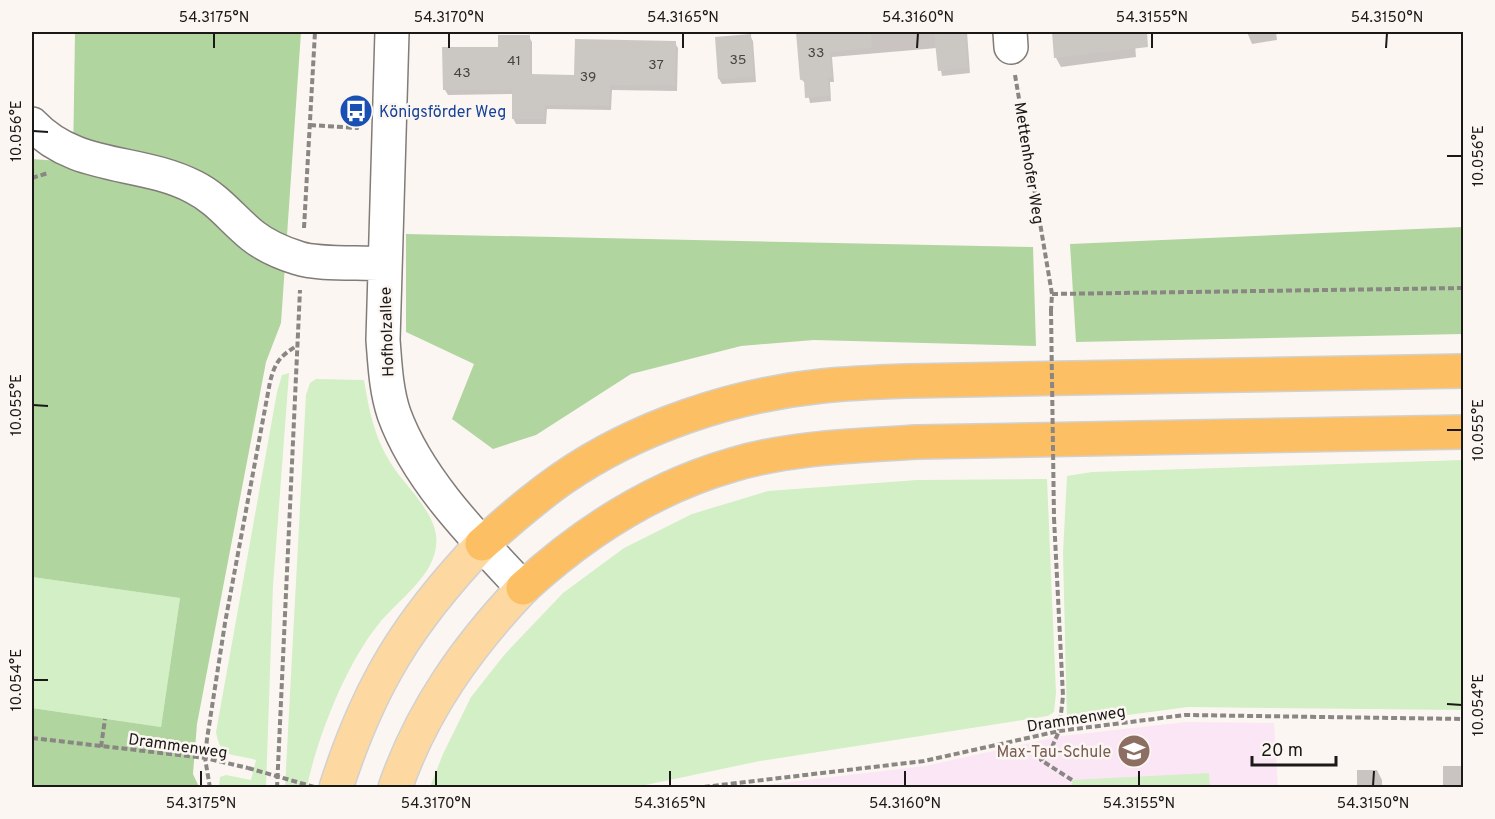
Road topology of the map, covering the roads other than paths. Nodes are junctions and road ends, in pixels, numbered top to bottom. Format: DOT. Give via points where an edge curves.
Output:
graph roads {
  1 [pos="392,32"];
  2 [pos="32,124"];
  3 [pos="384,264"];
  4 [pos="1464,370"];
  5 [pos="1464,432"];
  6 [pos="482,544"];
  7 [pos="523,588"];
  8 [pos="336,788"];
  9 [pos="395,788"];
  1 -- 3 [label="street, Hofholzallee"];
  2 -- 3 [label="street" via="67,152 152,171 194,187 273,249 302,260"];
  3 -- 6 [label="street, Hofholzallee" via="384,357 393,411 425,472"];
  4 -- 6 [label="highway" via="908,381 822,386 759,396 678,420 614,448 550,487"];
  5 -- 7 [label="highway" via="917,442 767,457 701,475 641,501 593,530"];
  6 -- 7 [label="street, Hofholzallee"];
  6 -- 8 [label="main road" via="418,616 400,644 366,706"];
  7 -- 9 [label="main road" via="490,623 451,675 421,725"];
}
